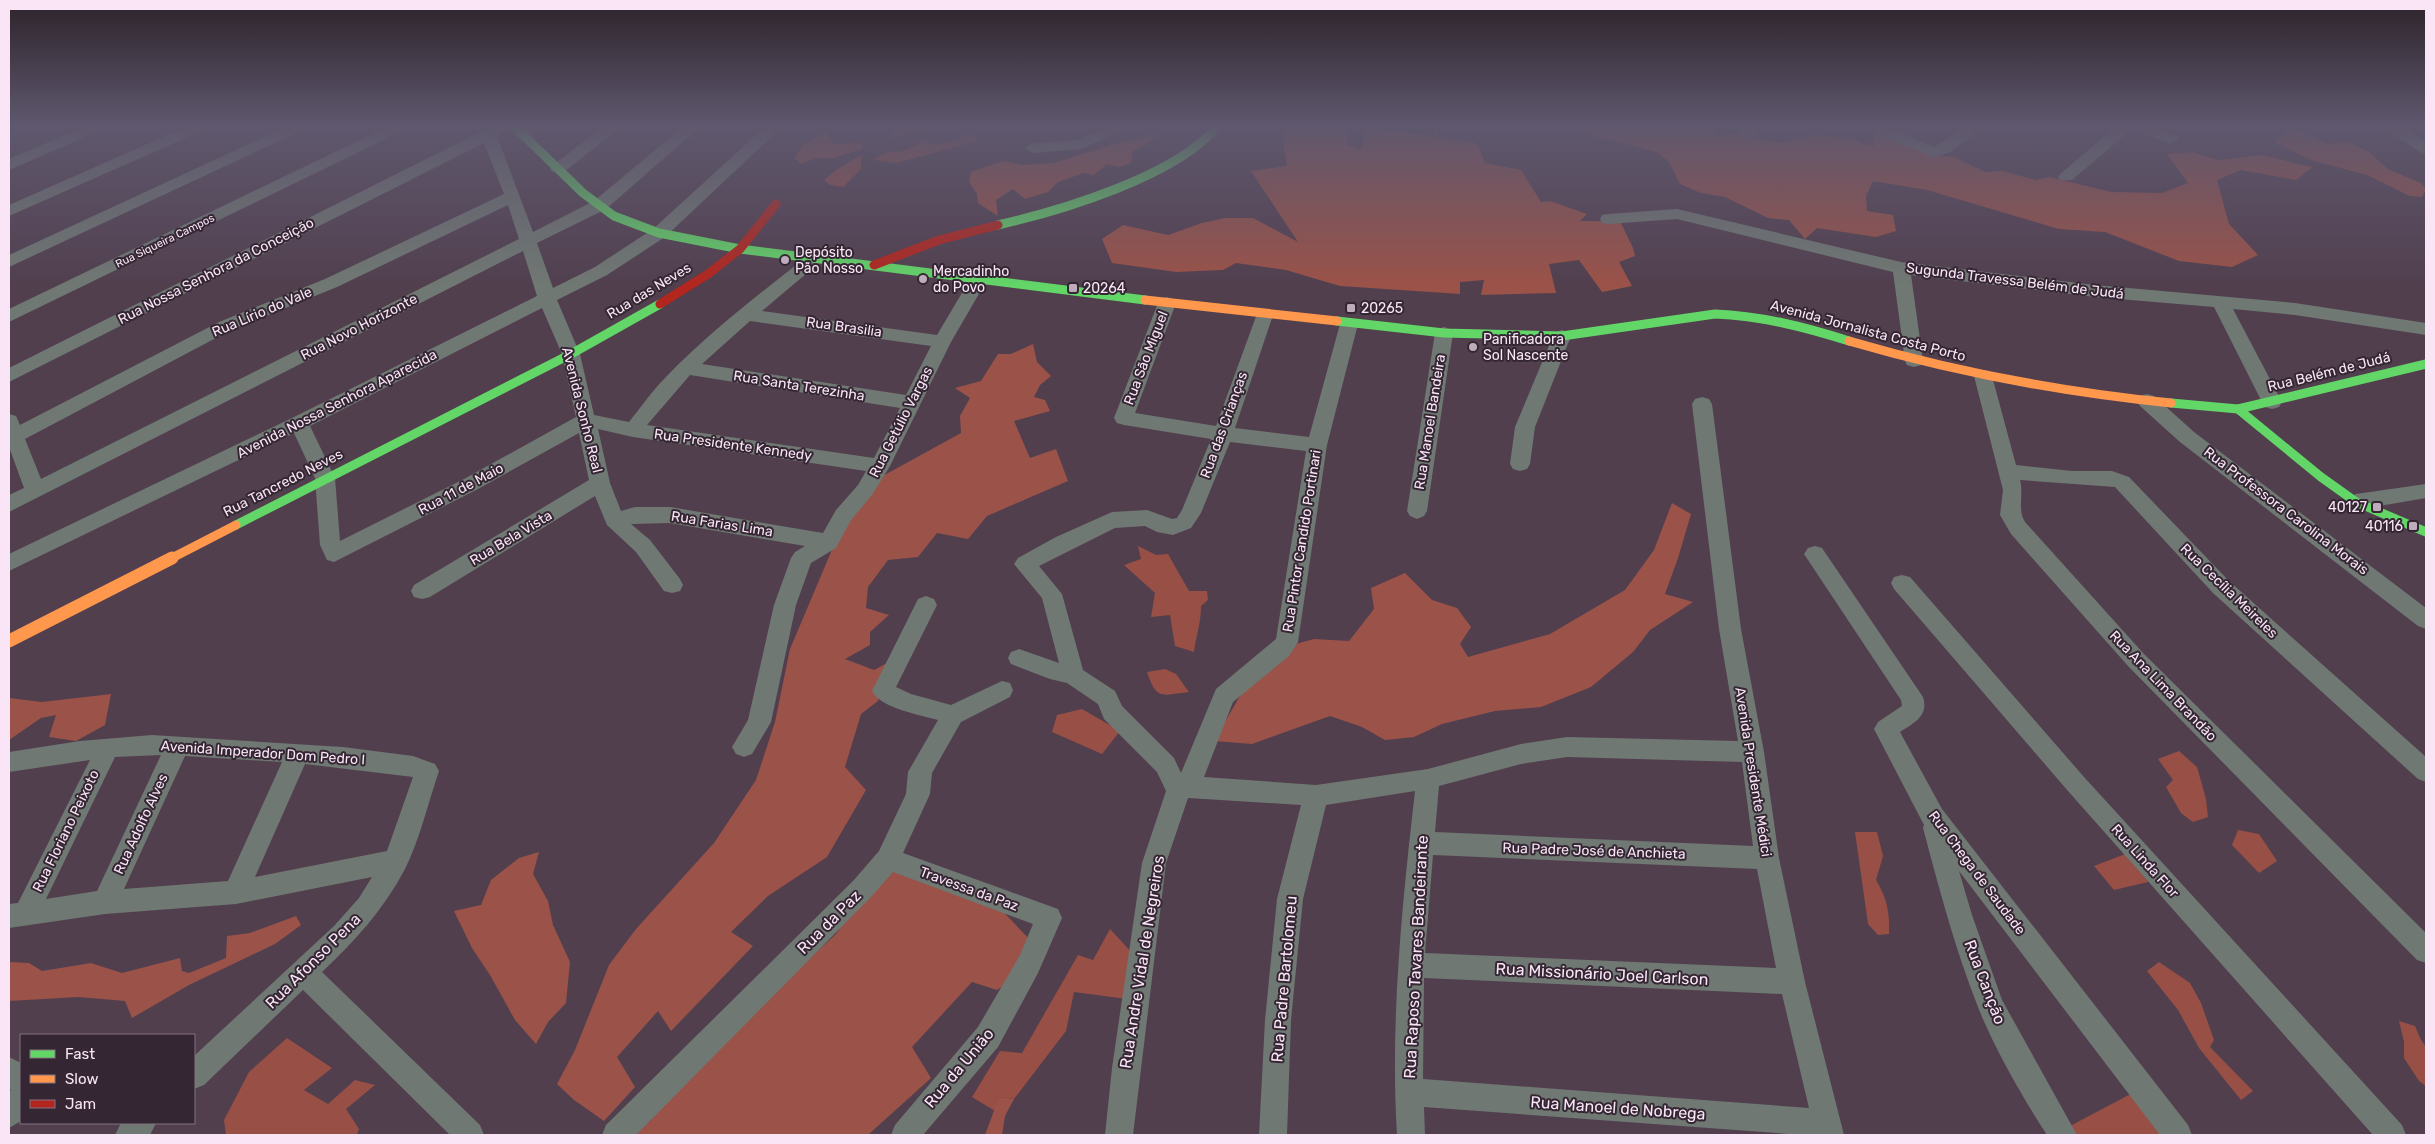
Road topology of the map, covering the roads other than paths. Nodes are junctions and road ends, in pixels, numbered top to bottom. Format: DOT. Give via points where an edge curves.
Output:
graph roads {
  1 [pos="80,179"];
  2 [pos="186,179"];
  3 [pos="291,179"];
  4 [pos="398,179"];
  5 [pos="509,179"];
  6 [pos="570,179"];
  7 [pos="630,179"];
  8 [pos="717,179"];
  9 [pos="1136,179"];
  10 [pos="513,196"];
  11 [pos="776,204"];
  12 [pos="600,205"];
  13 [pos="9,211"];
  14 [pos="1608,218"];
  15 [pos="659,233"];
  16 [pos="527,242"];
  17 [pos="740,249"];
  18 [pos="818,257"];
  19 [pos="9,262"];
  20 [pos="874,265"];
  21 [pos="1901,268"];
  22 [pos="978,280"];
  23 [pos="546,298"];
  24 [pos="2220,302"];
  25 [pos="1167,303"];
  26 [pos="745,314"];
  27 [pos="1264,314"];
  28 [pos="9,316"];
  29 [pos="1349,324"];
  30 [pos="2426,329"];
  31 [pos="1444,333"];
  32 [pos="1562,336"];
  33 [pos="942,342"];
  34 [pos="571,354"];
  35 [pos="1914,361"];
  36 [pos="2426,364"];
  37 [pos="686,368"];
  38 [pos="9,376"];
  39 [pos="1983,376"];
  40 [pos="2147,402"];
  41 [pos="2272,402"];
  42 [pos="912,403"];
  43 [pos="1702,404"];
  44 [pos="2238,409"];
  45 [pos="586,420"];
  46 [pos="299,423"];
  47 [pos="12,428"];
  48 [pos="633,430"];
  49 [pos="1223,434"];
  50 [pos="1317,445"];
  51 [pos="1520,464"];
  52 [pos="880,466"];
  53 [pos="2009,470"];
  54 [pos="325,478"];
  55 [pos="600,484"];
  56 [pos="35,491"];
  57 [pos="2426,491"];
  58 [pos="2356,502"];
  59 [pos="9,504"];
  60 [pos="1417,511"];
  61 [pos="614,520"];
  62 [pos="2426,532"];
  63 [pos="829,542"];
  64 [pos="1815,554"];
  65 [pos="9,563"];
  66 [pos="1902,583"];
  67 [pos="672,585"];
  68 [pos="422,591"];
  69 [pos="926,605"];
  70 [pos="2426,620"];
  71 [pos="9,641"];
  72 [pos="1019,658"];
  73 [pos="1073,675"];
  74 [pos="1002,690"];
  75 [pos="952,715"];
  76 [pos="178,745"];
  77 [pos="744,747"];
  78 [pos="108,748"];
  79 [pos="1752,752"];
  80 [pos="297,754"];
  81 [pos="9,762"];
  82 [pos="426,771"];
  83 [pos="2426,772"];
  84 [pos="1428,779"];
  85 [pos="1183,788"];
  86 [pos="1316,796"];
  87 [pos="1933,818"];
  88 [pos="1421,843"];
  89 [pos="1767,858"];
  90 [pos="888,859"];
  91 [pos="396,860"];
  92 [pos="236,892"];
  93 [pos="104,902"];
  94 [pos="17,915"];
  95 [pos="1049,918"];
  96 [pos="2426,951"];
  97 [pos="1413,965"];
  98 [pos="304,972"];
  99 [pos="1792,982"];
  100 [pos="9,1071"];
  101 [pos="195,1074"];
  102 [pos="20,1079"];
  103 [pos="1408,1092"];
  104 [pos="20,1100"];
  105 [pos="9,1114"];
  106 [pos="141,1124"];
  107 [pos="1829,1129"];
  108 [pos="129,1135"];
  109 [pos="470,1135"];
  110 [pos="616,1135"];
  111 [pos="905,1135"];
  112 [pos="1119,1135"];
  113 [pos="1273,1135"];
  114 [pos="1411,1135"];
  115 [pos="2063,1135"];
  116 [pos="2178,1135"];
  117 [pos="2392,1135"];
  1 -- 13 [label="street"];
  2 -- 19 [label="street"];
  3 -- 28 [label="street, Rua Siqueira Campos"];
  4 -- 38 [label="street, Rua Nossa Senhora da Conceição"];
  5 -- 10 [label="street, Avenida Sonho Real"];
  6 -- 12 [label="main road, Avenida Jornalista Costa Porto"];
  7 -- 12 [label="street, Rua Novo Horizonte"];
  8 -- 15 [label="street, Avenida Nossa Senhora Aparecida"];
  9 -- 20 [label="main road" via="1094,198 1044,214 947,237"];
  10 -- 16 [label="street, Avenida Sonho Real"];
  10 -- 47 [label="street, Rua Lírio do Vale" via="331,283 225,326"];
  11 -- 17 [label="main road, Rua das Neves"];
  12 -- 15 [label="main road, Avenida Jornalista Costa Porto" via="614,216"];
  12 -- 16 [label="street, Rua Novo Horizonte"];
  14 -- 21 [label="street, Sugunda Travessa Belém de Judá" via="1690,216"];
  15 -- 17 [label="main road, Avenida Jornalista Costa Porto"];
  15 -- 23 [label="street, Avenida Nossa Senhora Aparecida" via="601,271"];
  16 -- 23 [label="street, Avenida Sonho Real"];
  16 -- 56 [label="street, Rua Novo Horizonte"];
  17 -- 18 [label="main road, Avenida Jornalista Costa Porto"];
  17 -- 34 [label="main road, Rua das Neves" via="672,297"];
  18 -- 20 [label="main road, Avenida Jornalista Costa Porto"];
  18 -- 26 [label="street"];
  20 -- 22 [label="main road, Avenida Jornalista Costa Porto"];
  21 -- 24 [label="street, Sugunda Travessa Belém de Judá"];
  21 -- 35 [label="street"];
  22 -- 25 [label="main road, Avenida Jornalista Costa Porto"];
  22 -- 33 [label="street, Rua Getúlio Vargas"];
  23 -- 34 [label="street, Avenida Sonho Real"];
  23 -- 46 [label="street, Avenida Nossa Senhora Aparecida"];
  24 -- 30 [label="street, Sugunda Travessa Belém de Judá" via="2295,309"];
  24 -- 41 [label="street"];
  25 -- 27 [label="main road, Avenida Jornalista Costa Porto"];
  25 -- 49 [label="street, Rua São Miguel" via="1124,418"];
  26 -- 33 [label="street, Rua Brasilia"];
  26 -- 37 [label="street"];
  27 -- 29 [label="main road, Avenida Jornalista Costa Porto"];
  27 -- 49 [label="street, Rua das Crianças"];
  29 -- 31 [label="main road, Avenida Jornalista Costa Porto"];
  29 -- 50 [label="street, Rua Pintor Candido Portinari"];
  31 -- 32 [label="main road, Avenida Jornalista Costa Porto"];
  31 -- 60 [label="street, Rua Manoel Bandeira"];
  32 -- 35 [label="main road, Avenida Jornalista Costa Porto" via="1739,314 1795,324"];
  32 -- 51 [label="street" via="1525,427"];
  33 -- 42 [label="street, Rua Getúlio Vargas"];
  34 -- 45 [label="street, Avenida Sonho Real"];
  34 -- 54 [label="main road, Rua Tancredo Neves"];
  35 -- 39 [label="main road, Avenida Jornalista Costa Porto"];
  36 -- 41 [label="main road, Rua Belém de Judá"];
  37 -- 42 [label="street, Rua Santa Terezinha"];
  37 -- 48 [label="street"];
  39 -- 40 [label="main road, Avenida Jornalista Costa Porto"];
  39 -- 53 [label="street, Rua Ana Lima Brandão"];
  40 -- 44 [label="main road, Avenida Jornalista Costa Porto"];
  40 -- 70 [label="street, Rua Professora Carolina Morais" via="2187,437"];
  41 -- 44 [label="main road, Rua Belém de Judá"];
  42 -- 52 [label="street, Rua Getúlio Vargas"];
  43 -- 79 [label="street, Avenida Presidente Médici" via="1730,629"];
  44 -- 58 [label="main road"];
  45 -- 48 [label="street, Rua Presidente Kennedy"];
  45 -- 54 [label="street, Rua 11 de Maio" via="471,484 334,554 330,544"];
  45 -- 55 [label="street, Avenida Sonho Real"];
  46 -- 54 [label="street"];
  46 -- 65 [label="street, Avenida Nossa Senhora Aparecida"];
  47 -- 56 [label="street"];
  48 -- 52 [label="street, Rua Presidente Kennedy"];
  49 -- 50 [label="street"];
  49 -- 73 [label="street, Rua das Crianças" via="1191,513 1184,522 1173,527 1147,518 1112,520 1025,564 1051,594"];
  50 -- 85 [label="street, Rua Pintor Candido Portinari" via="1287,642 1282,650 1224,696"];
  52 -- 63 [label="street, Rua Getúlio Vargas" via="843,515"];
  53 -- 83 [label="street, Rua Cecília Meireles" via="2072,478 2112,478 2122,482 2221,587"];
  53 -- 96 [label="street, Rua Ana Lima Brandão" via="2013,490 2010,515 2048,564 2136,660"];
  54 -- 71 [label="main road, Rua Tancredo Neves"];
  55 -- 61 [label="street, Avenida Sonho Real"];
  55 -- 68 [label="street, Rua Bela Vista"];
  56 -- 59 [label="street, Rua Novo Horizonte"];
  57 -- 58 [label="street"];
  58 -- 62 [label="main road"];
  61 -- 63 [label="street, Rua Farias Lima" via="635,515 670,515"];
  61 -- 67 [label="street, Avenida Sonho Real" via="643,546"];
  63 -- 77 [label="street" via="802,558 792,579 773,653 765,703 759,722"];
  64 -- 87 [label="street, Rua Chega de Saudade" via="1912,697 1912,712 1886,729"];
  66 -- 117 [label="street, Rua Linda Flor" via="2076,784"];
  69 -- 75 [label="street" via="884,689 906,702"];
  72 -- 73 [label="street"];
  73 -- 85 [label="street" via="1107,698 1112,712 1166,765"];
  74 -- 75 [label="street"];
  75 -- 90 [label="street, Rua da Paz" via="920,772 918,794"];
  76 -- 78 [label="street, Avenida Imperador Dom Pedro I"];
  76 -- 80 [label="street, Avenida Imperador Dom Pedro I"];
  76 -- 93 [label="street, Rua Adolfo Alves"];
  78 -- 81 [label="street, Avenida Imperador Dom Pedro I"];
  78 -- 94 [label="street, Rua Floriano Peixoto"];
  79 -- 84 [label="street" via="1567,747 1521,754"];
  79 -- 89 [label="street, Avenida Presidente Médici"];
  80 -- 82 [label="street, Avenida Imperador Dom Pedro I" via="382,761"];
  80 -- 92 [label="street"];
  82 -- 91 [label="street, Rua Afonso Pena"];
  84 -- 86 [label="street"];
  84 -- 88 [label="street, Rua Raposo Tavares Bandeirante"];
  85 -- 86 [label="street"];
  85 -- 112 [label="street, Rua Andre Vidal de Negreiros" via="1154,863"];
  86 -- 113 [label="street, Rua Padre Bartolomeu" via="1290,899 1278,1020"];
  87 -- 115 [label="street, Rua Canção" via="1959,915 1991,1006 2040,1099"];
  87 -- 116 [label="street, Rua Chega de Saudade"];
  88 -- 89 [label="street, Rua Padre José de Anchieta"];
  88 -- 97 [label="street, Rua Raposo Tavares Bandeirante"];
  89 -- 99 [label="street, Avenida Presidente Médici"];
  90 -- 95 [label="street, Travessa da Paz"];
  90 -- 110 [label="street, Rua da Paz"];
  91 -- 92 [label="street"];
  91 -- 98 [label="street, Rua Afonso Pena" via="368,906"];
  92 -- 93 [label="street"];
  93 -- 94 [label="street"];
  95 -- 111 [label="street, Rua da União" via="1029,964 988,1037"];
  97 -- 99 [label="street, Rua Missionário Joel Carlson"];
  97 -- 103 [label="street, Rua Raposo Tavares Bandeirante"];
  98 -- 101 [label="street, Rua Afonso Pena"];
  98 -- 109 [label="street"];
  99 -- 107 [label="street, Avenida Presidente Médici"];
  100 -- 102 [label="street"];
  103 -- 107 [label="street, Rua Manoel de Nobrega"];
  103 -- 114 [label="street, Rua Raposo Tavares Bandeirante"];
  104 -- 105 [label="street"];
  106 -- 108 [label="street"];
}
